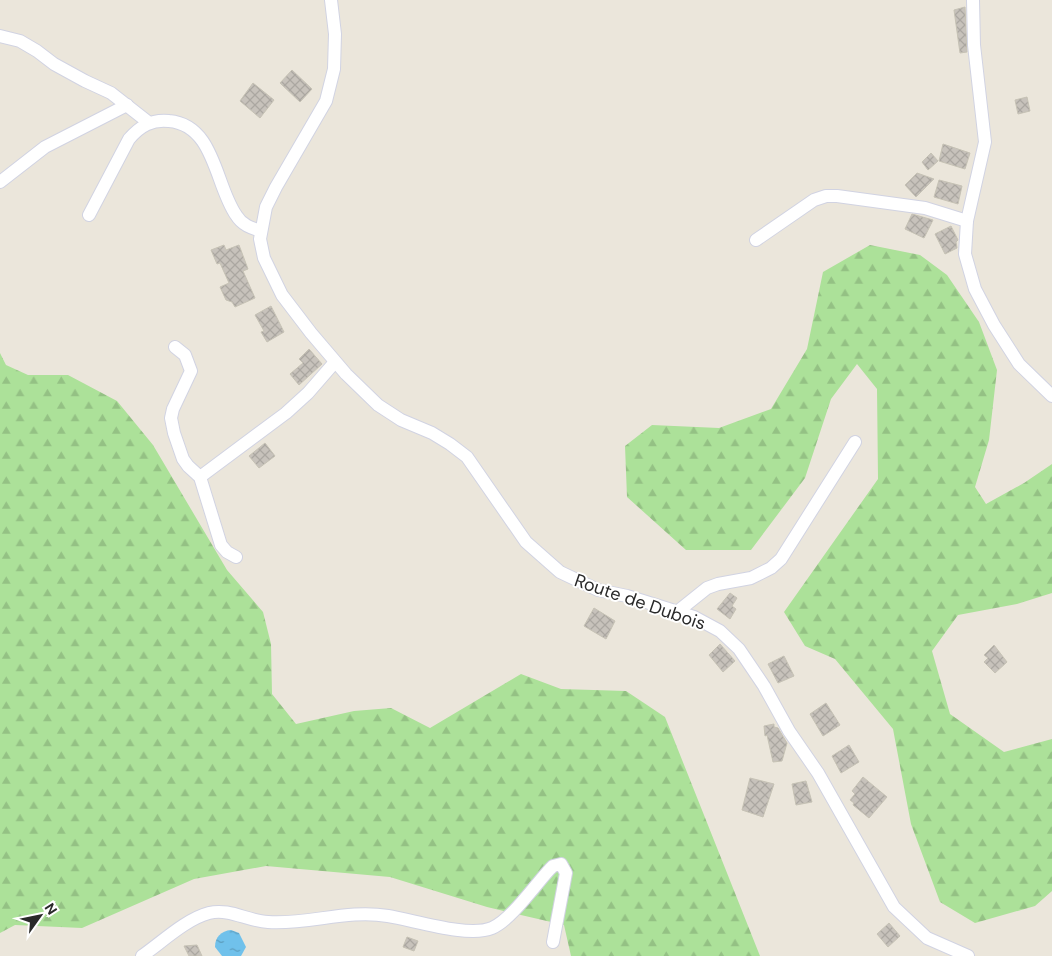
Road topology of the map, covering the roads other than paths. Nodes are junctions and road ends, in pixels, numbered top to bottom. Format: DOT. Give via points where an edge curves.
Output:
graph roads {
  1 [pos="331,0"];
  2 [pos="973,0"];
  3 [pos="0,36"];
  4 [pos="127,105"];
  5 [pos="148,122"];
  6 [pos="0,182"];
  7 [pos="89,215"];
  8 [pos="968,221"];
  9 [pos="261,231"];
  10 [pos="756,240"];
  11 [pos="175,347"];
  12 [pos="335,362"];
  13 [pos="1052,396"];
  14 [pos="855,442"];
  15 [pos="200,477"];
  16 [pos="236,557"];
  17 [pos="677,612"];
  18 [pos="552,942"];
  19 [pos="142,956"];
  20 [pos="968,956"];
  1 -- 9 [label="street, Route de Dubois" via="335,34 334,69 326,101 276,187 266,207"];
  2 -- 8 [label="street" via="984,142"];
  3 -- 4 [label="street" via="37,50 54,64 111,93"];
  4 -- 5 [label="street"];
  4 -- 6 [label="street" via="45,148"];
  5 -- 7 [label="street" via="129,139"];
  5 -- 9 [label="street" via="179,122 197,133 210,152 236,216 246,226"];
  8 -- 10 [label="street" via="924,208 826,196 814,200"];
  8 -- 13 [label="street" via="965,254 975,289 1019,364"];
  9 -- 12 [label="street, Route de Dubois" via="264,258 282,295"];
  11 -- 15 [label="street" via="185,355 191,371 171,418 183,459"];
  12 -- 15 [label="street" via="286,413"];
  12 -- 17 [label="street, Route de Dubois" via="378,405 450,444 467,457 526,542 560,572 598,590"];
  14 -- 17 [label="street" via="781,559 751,578 707,588"];
  15 -- 16 [label="street" via="221,545"];
  17 -- 20 [label="street, Route de Dubois" via="720,631 739,649 818,773 894,906 927,938"];
  18 -- 19 [label="street" via="566,872 561,864 550,869 506,920 484,931 448,929 387,915 351,914 266,922 224,911 198,916"];
}
